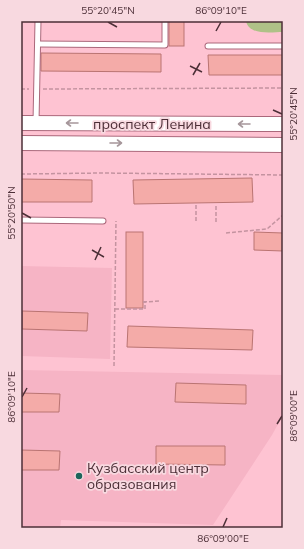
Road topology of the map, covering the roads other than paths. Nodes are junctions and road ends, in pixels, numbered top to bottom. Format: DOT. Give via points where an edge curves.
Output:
graph roads {
  1 [pos="38,21"];
  2 [pos="165,21"];
  3 [pos="38,44"];
  4 [pos="208,46"];
  5 [pos="283,46"];
  6 [pos="21,123"];
  7 [pos="36,123"];
  8 [pos="283,124"];
  9 [pos="21,143"];
  10 [pos="283,144"];
  11 [pos="21,220"];
  12 [pos="103,220"];
  1 -- 3 [label="lane"];
  2 -- 3 [label="lane" via="165,45"];
  3 -- 7 [label="lane"];
  4 -- 5 [label="lane"];
  6 -- 7 [label="main road, проспект Ленина"];
  8 -- 7 [label="main road, проспект Ленина, one-way"];
  9 -- 10 [label="main road, проспект Ленина, one-way"];
  11 -- 12 [label="lane"];
}
